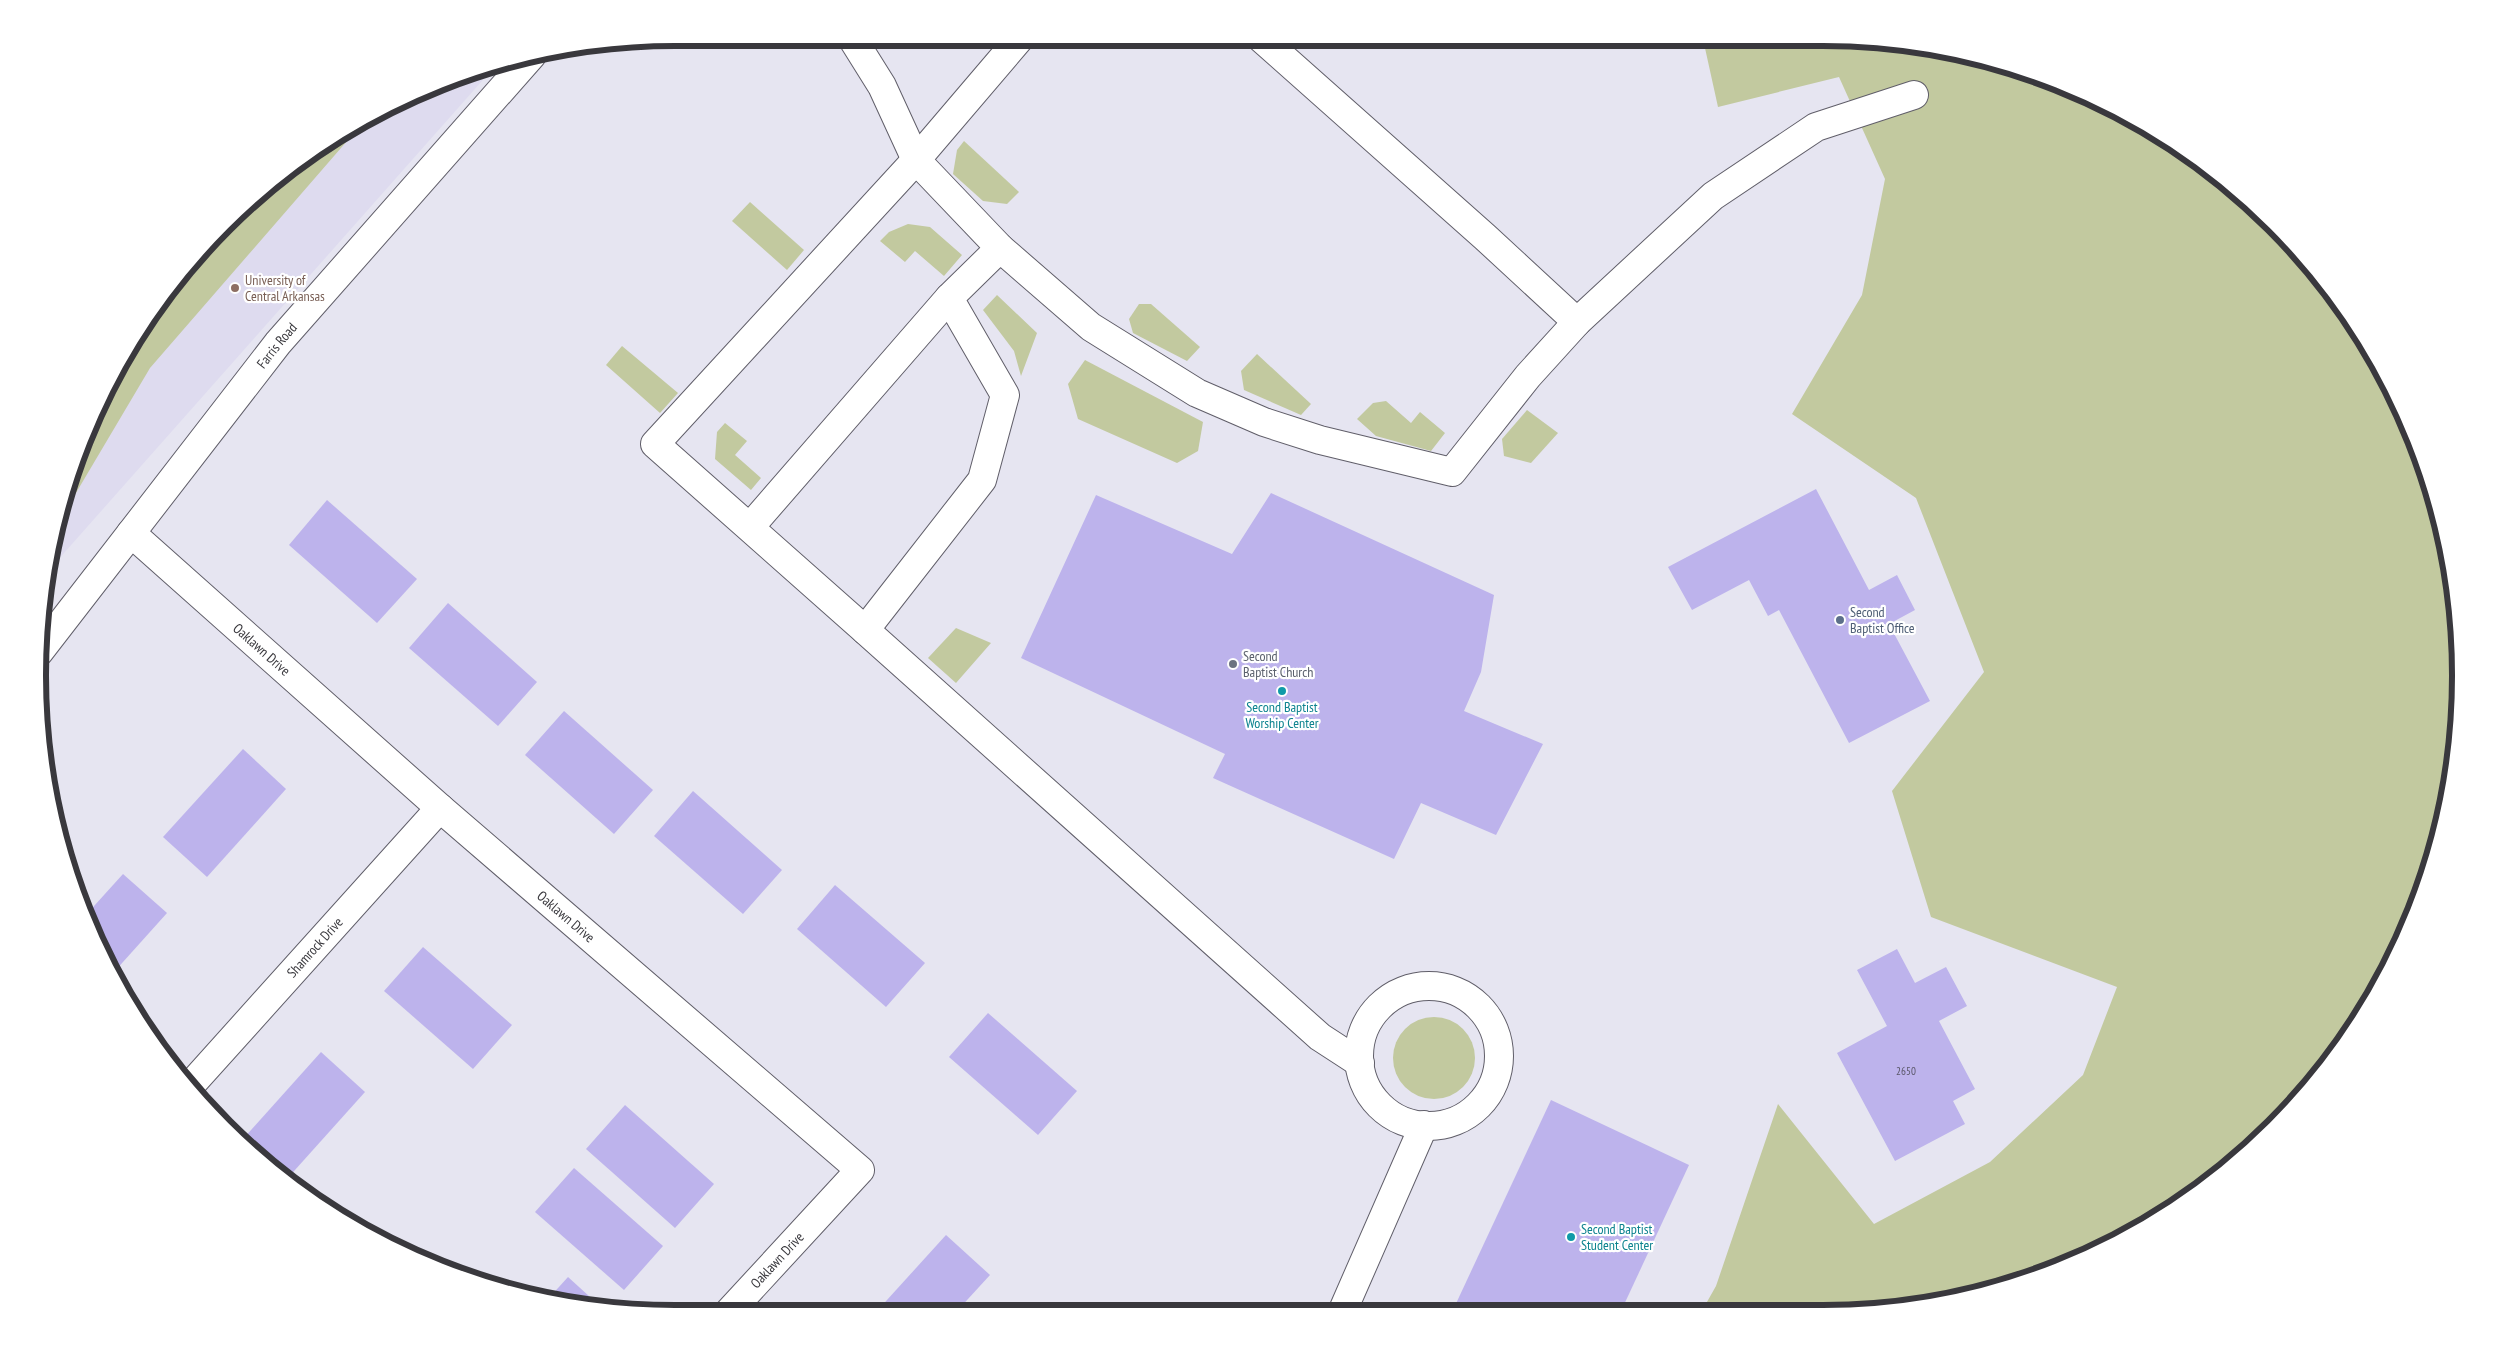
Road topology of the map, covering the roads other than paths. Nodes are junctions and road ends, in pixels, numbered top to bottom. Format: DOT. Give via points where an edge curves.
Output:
graph roads {
  1 [pos="857,46"];
  2 [pos="1013,46"];
  3 [pos="1270,46"];
  4 [pos="523,66"];
  5 [pos="1914,95"];
  6 [pos="916,160"];
  7 [pos="1000,248"];
  8 [pos="950,298"];
  9 [pos="1577,322"];
  10 [pos="750,527"];
  11 [pos="131,533"];
  12 [pos="865,630"];
  13 [pos="48,641"];
  14 [pos="440,808"];
  15 [pos="1360,1062"];
  16 [pos="194,1081"];
  17 [pos="1424,1124"];
  18 [pos="735,1305"];
  19 [pos="1345,1305"];
  1 -- 6 [label="street" via="882,86"];
  2 -- 6 [label="street"];
  3 -- 9 [label="street"];
  4 -- 11 [label="street, Farris Road" via="278,343"];
  5 -- 9 [label="street" via="1816,127 1721,190"];
  6 -- 7 [label="street"];
  6 -- 10 [label="street" via="654,444"];
  7 -- 8 [label="street"];
  7 -- 9 [label="street" via="1091,327 1197,392 1292,431 1452,472 1528,376"];
  8 -- 10 [label="street"];
  8 -- 12 [label="street" via="1006,395 982,480"];
  10 -- 12 [label="street"];
  11 -- 13 [label="street, Farris Road"];
  11 -- 14 [label="street, Oaklawn Drive"];
  12 -- 15 [label="street" via="1320,1037"];
  14 -- 16 [label="street, Shamrock Drive"];
  14 -- 18 [label="street, Oaklawn Drive" via="860,1170"];
  15 -- 17 [label="street" via="1362,1077 1374,1098 1391,1114 1413,1124"];
  15 -- 17 [label="street" via="1364,1030 1377,1009 1395,994 1418,986 1442,987 1464,995 1482,1008 1499,1048 1498,1070 1490,1092 1476,1108 1457,1120 1436,1126"];
  17 -- 19 [label="street"];
}
